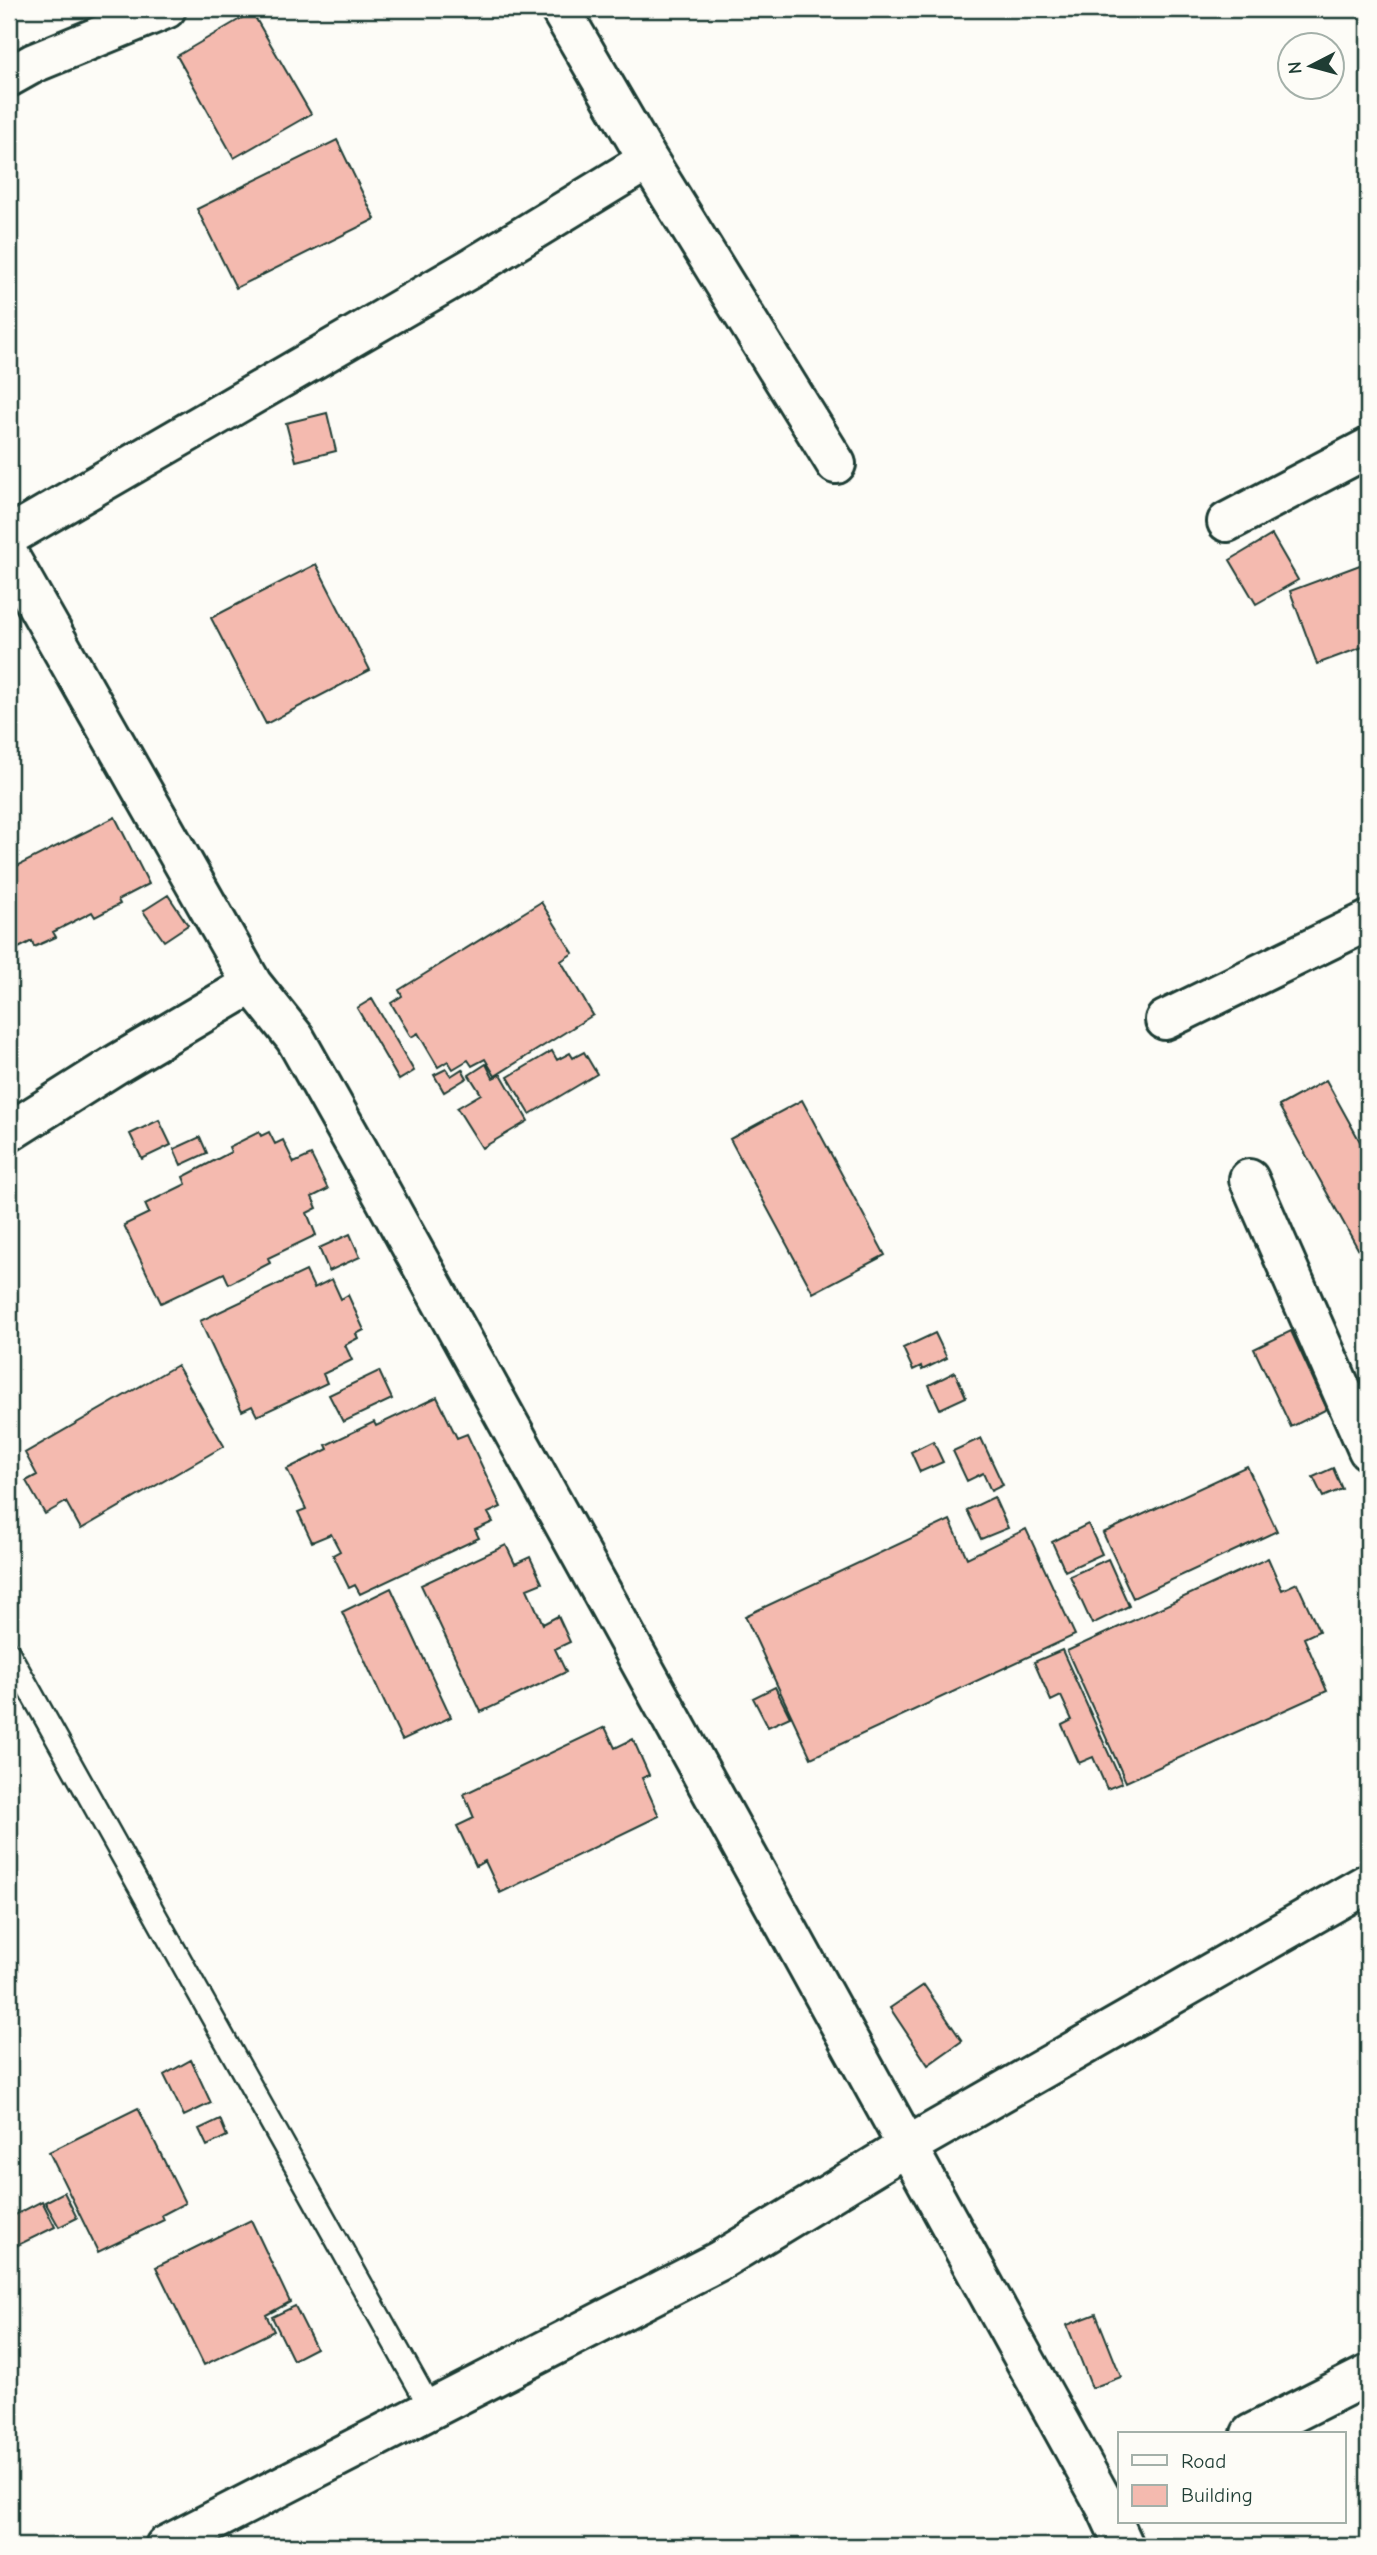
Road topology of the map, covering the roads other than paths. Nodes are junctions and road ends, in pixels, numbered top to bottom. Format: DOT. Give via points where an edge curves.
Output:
graph roads {
  1 [pos="166,9"];
  2 [pos="560,9"];
  3 [pos="9,76"];
  4 [pos="648,160"];
  5 [pos="1368,448"];
  6 [pos="836,464"];
  7 [pos="1227,522"];
  8 [pos="9,536"];
  9 [pos="9,556"];
  10 [pos="1368,920"];
  11 [pos="252,984"];
  12 [pos="1166,1020"];
  13 [pos="9,1132"];
  14 [pos="1250,1179"];
  15 [pos="1368,1450"];
  16 [pos="9,1653"];
  17 [pos="1368,1884"];
  18 [pos="906,2147"];
  19 [pos="1368,2375"];
  20 [pos="431,2409"];
  21 [pos="1255,2432"];
  22 [pos="1113,2504"];
  23 [pos="1118,2523"];
  24 [pos="1118,2524"];
  25 [pos="164,2546"];
  26 [pos="1124,2546"];
  1 -- 3 [label="street"];
  2 -- 4 [label="street"];
  4 -- 6 [label="street"];
  4 -- 8 [label="street"];
  5 -- 7 [label="street"];
  9 -- 11 [label="street"];
  10 -- 12 [label="street"];
  11 -- 13 [label="street"];
  11 -- 18 [label="street" via="295,1038 358,1150"];
  14 -- 15 [label="street"];
  16 -- 20 [label="lane"];
  17 -- 18 [label="street"];
  18 -- 20 [label="street" via="719,2261"];
  18 -- 22 [label="street"];
  19 -- 21 [label="street"];
  20 -- 25 [label="street"];
  22 -- 23 [label="street"];
  24 -- 26 [label="street"];
}
